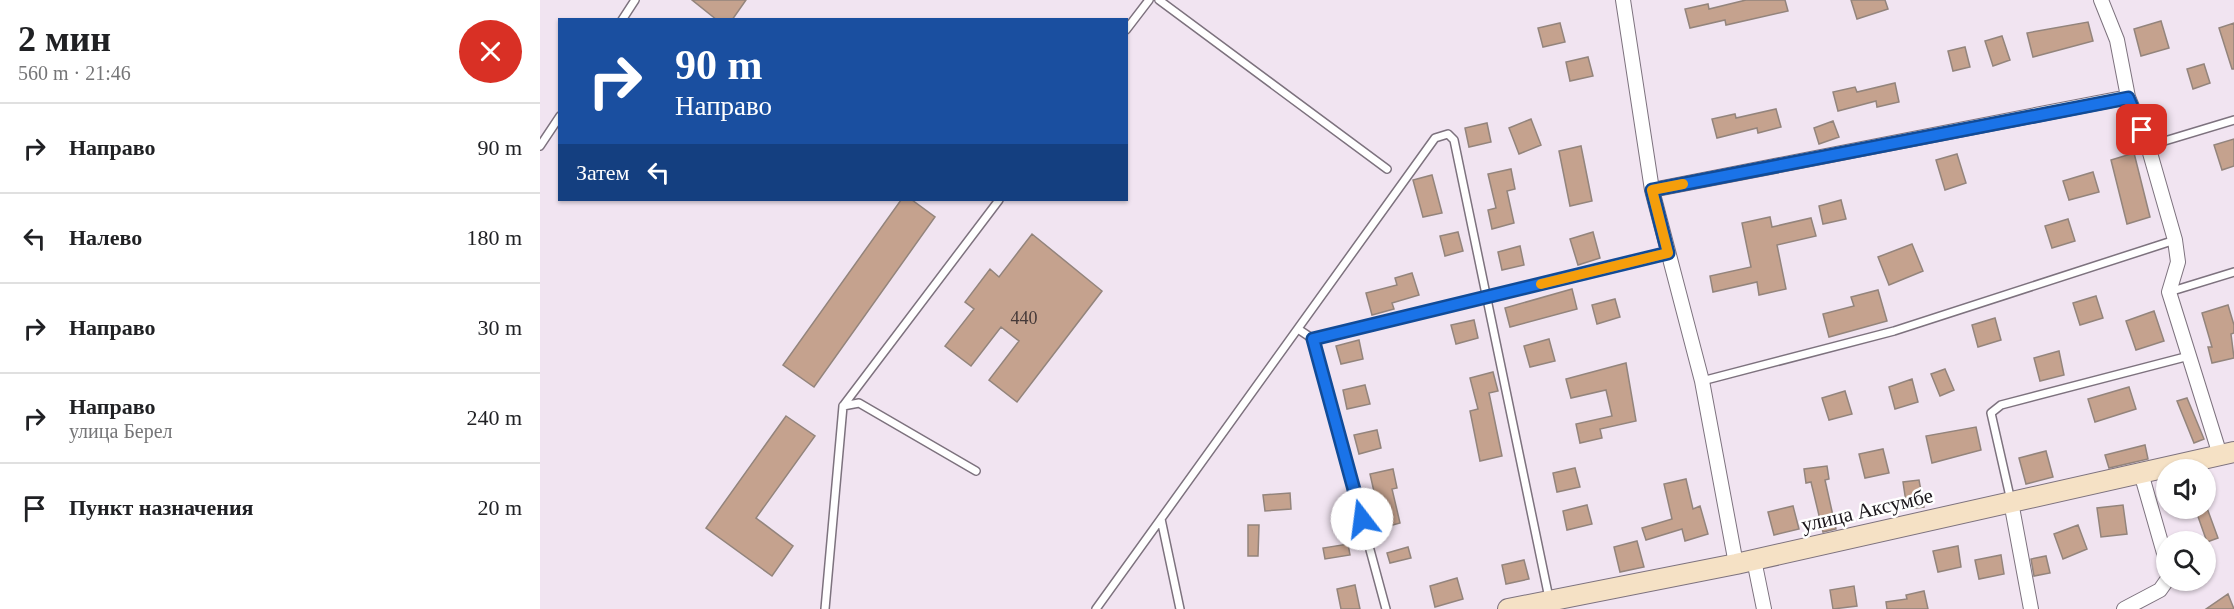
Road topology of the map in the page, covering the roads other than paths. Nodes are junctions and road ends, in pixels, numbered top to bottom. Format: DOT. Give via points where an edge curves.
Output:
graph roads {
  1 [pos="635,0"];
  2 [pos="1149,0"];
  3 [pos="1159,0"];
  4 [pos="1625,0"];
  5 [pos="2101,0"];
  6 [pos="623,18"];
  7 [pos="1128,27"];
  8 [pos="2128,98"];
  9 [pos="558,119"];
  10 [pos="2234,120"];
  11 [pos="540,146"];
  12 [pos="2148,146"];
  13 [pos="1387,169"];
  14 [pos="1652,190"];
  15 [pos="998,201"];
  16 [pos="2175,240"];
  17 [pos="1668,253"];
  18 [pos="2234,272"];
  19 [pos="2169,292"];
  20 [pos="1486,297"];
  21 [pos="1298,328"];
  22 [pos="1313,339"];
  23 [pos="2189,356"];
  24 [pos="1702,381"];
  25 [pos="843,406"];
  26 [pos="2227,453"];
  27 [pos="976,471"];
  28 [pos="2141,472"];
  29 [pos="2011,502"];
  30 [pos="1161,519"];
  31 [pos="2158,531"];
  32 [pos="1745,562"];
  33 [pos="2158,591"];
  34 [pos="1550,601"];
  35 [pos="1579,602"];
  36 [pos="825,609"];
  37 [pos="1096,609"];
  38 [pos="1180,609"];
  39 [pos="1386,609"];
  40 [pos="1508,609"];
  41 [pos="1764,609"];
  42 [pos="2031,609"];
  43 [pos="2124,609"];
  1 -- 6 [label="lane"];
  2 -- 7 [label="lane"];
  3 -- 13 [label="lane"];
  4 -- 14 [label="street"];
  5 -- 8 [label="street" via="2117,40"];
  8 -- 12 [label="street"];
  8 -- 14 [label="street"];
  9 -- 11 [label="lane"];
  10 -- 12 [label="lane"];
  12 -- 16 [label="street"];
  14 -- 17 [label="street"];
  15 -- 25 [label="lane"];
  16 -- 19 [label="street" via="2178,262"];
  16 -- 24 [label="lane" via="1894,331"];
  17 -- 20 [label="lane"];
  17 -- 24 [label="street"];
  18 -- 19 [label="lane"];
  19 -- 23 [label="street"];
  20 -- 21 [label="lane" via="1454,140 1443,134 1435,138"];
  20 -- 22 [label="lane"];
  20 -- 34 [label="lane"];
  21 -- 22 [label="lane"];
  21 -- 30 [label="lane"];
  22 -- 39 [label="lane"];
  23 -- 26 [label="street"];
  23 -- 29 [label="lane" via="2001,405 1991,413"];
  24 -- 32 [label="street"];
  25 -- 27 [label="lane" via="859,404"];
  25 -- 36 [label="lane"];
  26 -- 28 [label="main road, улица Аксумбе"];
  28 -- 29 [label="main road, улица Аксумбе"];
  28 -- 31 [label="street"];
  29 -- 32 [label="main road, улица Аксумбе"];
  29 -- 42 [label="street"];
  30 -- 37 [label="lane"];
  30 -- 38 [label="lane"];
  32 -- 35 [label="main road, улица Аксумбе"];
  32 -- 41 [label="street"];
  33 -- 43 [label="street"];
  34 -- 35 [label="main road, улица Аксумбе"];
  34 -- 40 [label="main road, улица Аксумбе"];
}
